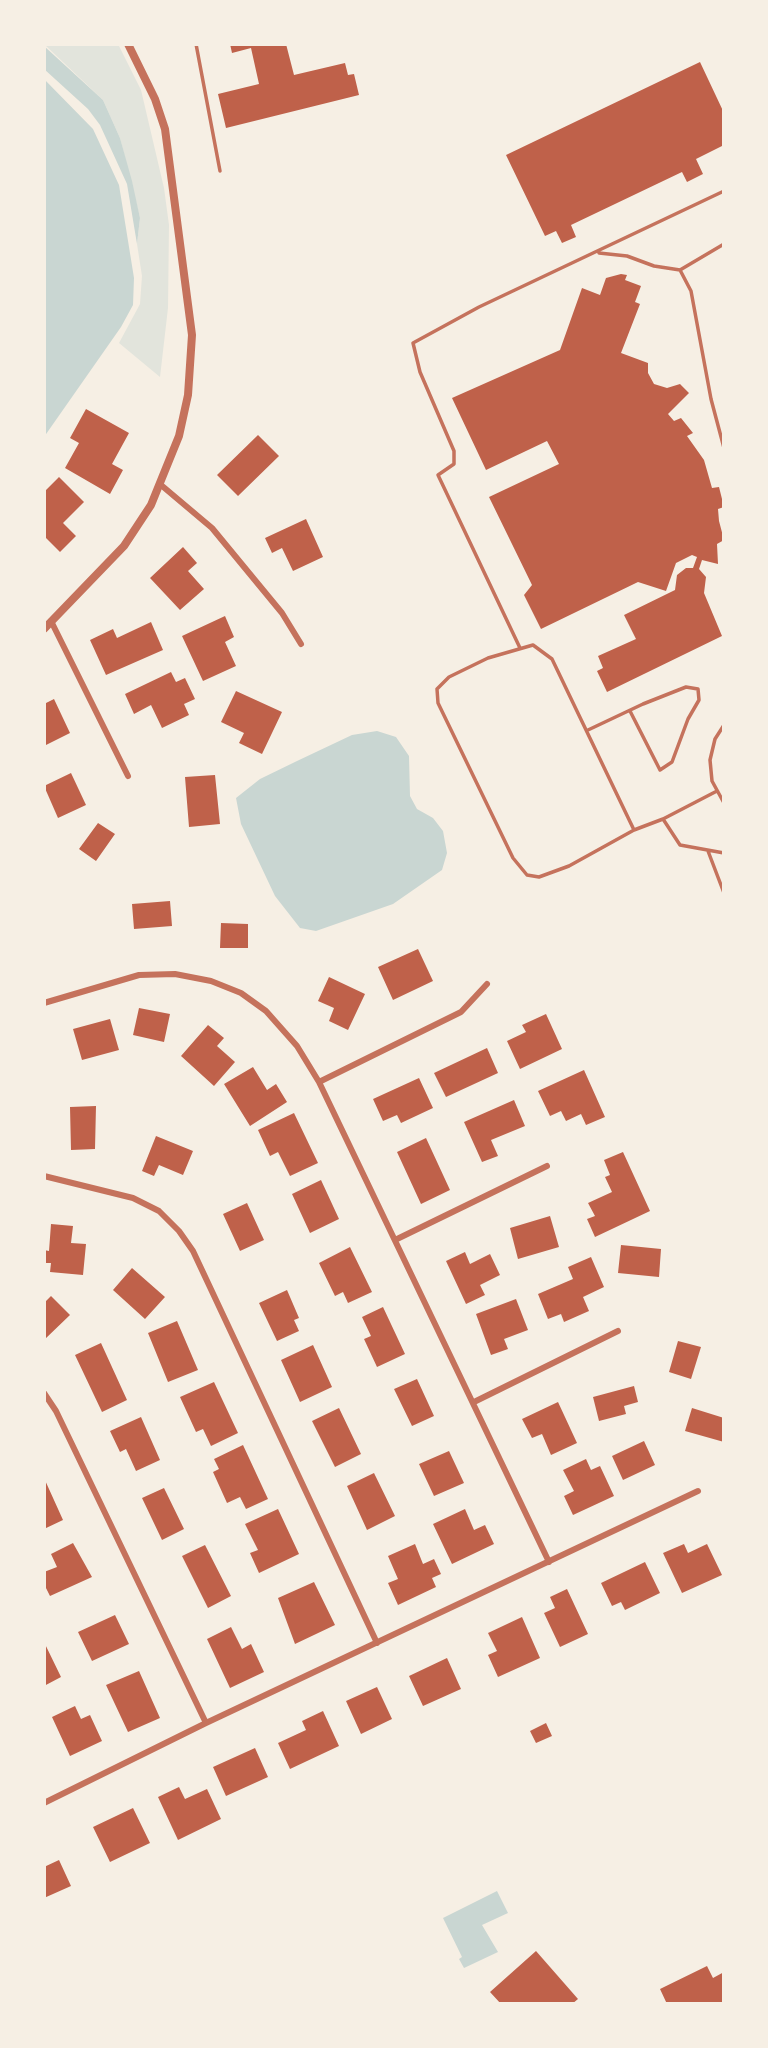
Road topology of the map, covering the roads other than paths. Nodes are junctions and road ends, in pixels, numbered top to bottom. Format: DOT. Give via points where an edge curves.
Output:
graph roads {
  1 [pos="128,44"];
  2 [pos="196,44"];
  3 [pos="220,171"];
  4 [pos="724,191"];
  5 [pos="724,244"];
  6 [pos="597,253"];
  7 [pos="680,270"];
  8 [pos="724,448"];
  9 [pos="161,485"];
  10 [pos="51,621"];
  11 [pos="44,629"];
  12 [pos="301,644"];
  13 [pos="520,648"];
  14 [pos="630,711"];
  15 [pos="724,725"];
  16 [pos="588,730"];
  17 [pos="128,776"];
  18 [pos="717,791"];
  19 [pos="724,803"];
  20 [pos="663,819"];
  21 [pos="634,830"];
  22 [pos="708,851"];
  23 [pos="724,853"];
  24 [pos="724,893"];
  25 [pos="486,984"];
  26 [pos="44,1003"];
  27 [pos="319,1082"];
  28 [pos="547,1166"];
  29 [pos="44,1176"];
  30 [pos="395,1240"];
  31 [pos="618,1331"];
  32 [pos="44,1393"];
  33 [pos="474,1402"];
  34 [pos="698,1491"];
  35 [pos="549,1562"];
  36 [pos="377,1643"];
  37 [pos="206,1723"];
  38 [pos="44,1803"];
  1 -- 9 [label="street" via="165,129 192,335 188,395"];
  2 -- 3 [label="lane"];
  4 -- 6 [label="lane"];
  5 -- 7 [label="lane"];
  6 -- 7 [label="lane"];
  6 -- 13 [label="lane" via="413,343 420,372 454,451 454,464 438,475"];
  7 -- 8 [label="lane" via="691,291 710,399"];
  9 -- 10 [label="street" via="124,546"];
  9 -- 12 [label="street" via="212,528 282,612"];
  10 -- 11 [label="street"];
  10 -- 17 [label="street"];
  13 -- 16 [label="lane" via="533,645 552,659"];
  13 -- 21 [label="lane" via="478,662 437,689 438,703 513,858 527,875 539,877"];
  14 -- 14 [label="lane" via="686,687 698,689 699,700 672,762 660,769"];
  14 -- 16 [label="lane"];
  15 -- 18 [label="lane" via="710,760"];
  16 -- 21 [label="lane"];
  18 -- 19 [label="lane"];
  18 -- 20 [label="lane"];
  20 -- 21 [label="lane"];
  20 -- 22 [label="lane" via="680,845"];
  22 -- 23 [label="lane"];
  22 -- 24 [label="lane"];
  25 -- 27 [label="street" via="461,1012"];
  26 -- 27 [label="street" via="139,975 175,974 211,981 242,993 266,1011 297,1046"];
  27 -- 30 [label="street"];
  28 -- 30 [label="street"];
  29 -- 36 [label="street" via="132,1198 159,1211 180,1231"];
  30 -- 33 [label="street"];
  31 -- 33 [label="street"];
  32 -- 37 [label="street"];
  33 -- 35 [label="street"];
  34 -- 35 [label="street"];
  35 -- 36 [label="street"];
  36 -- 37 [label="street"];
  37 -- 38 [label="street"];
}
